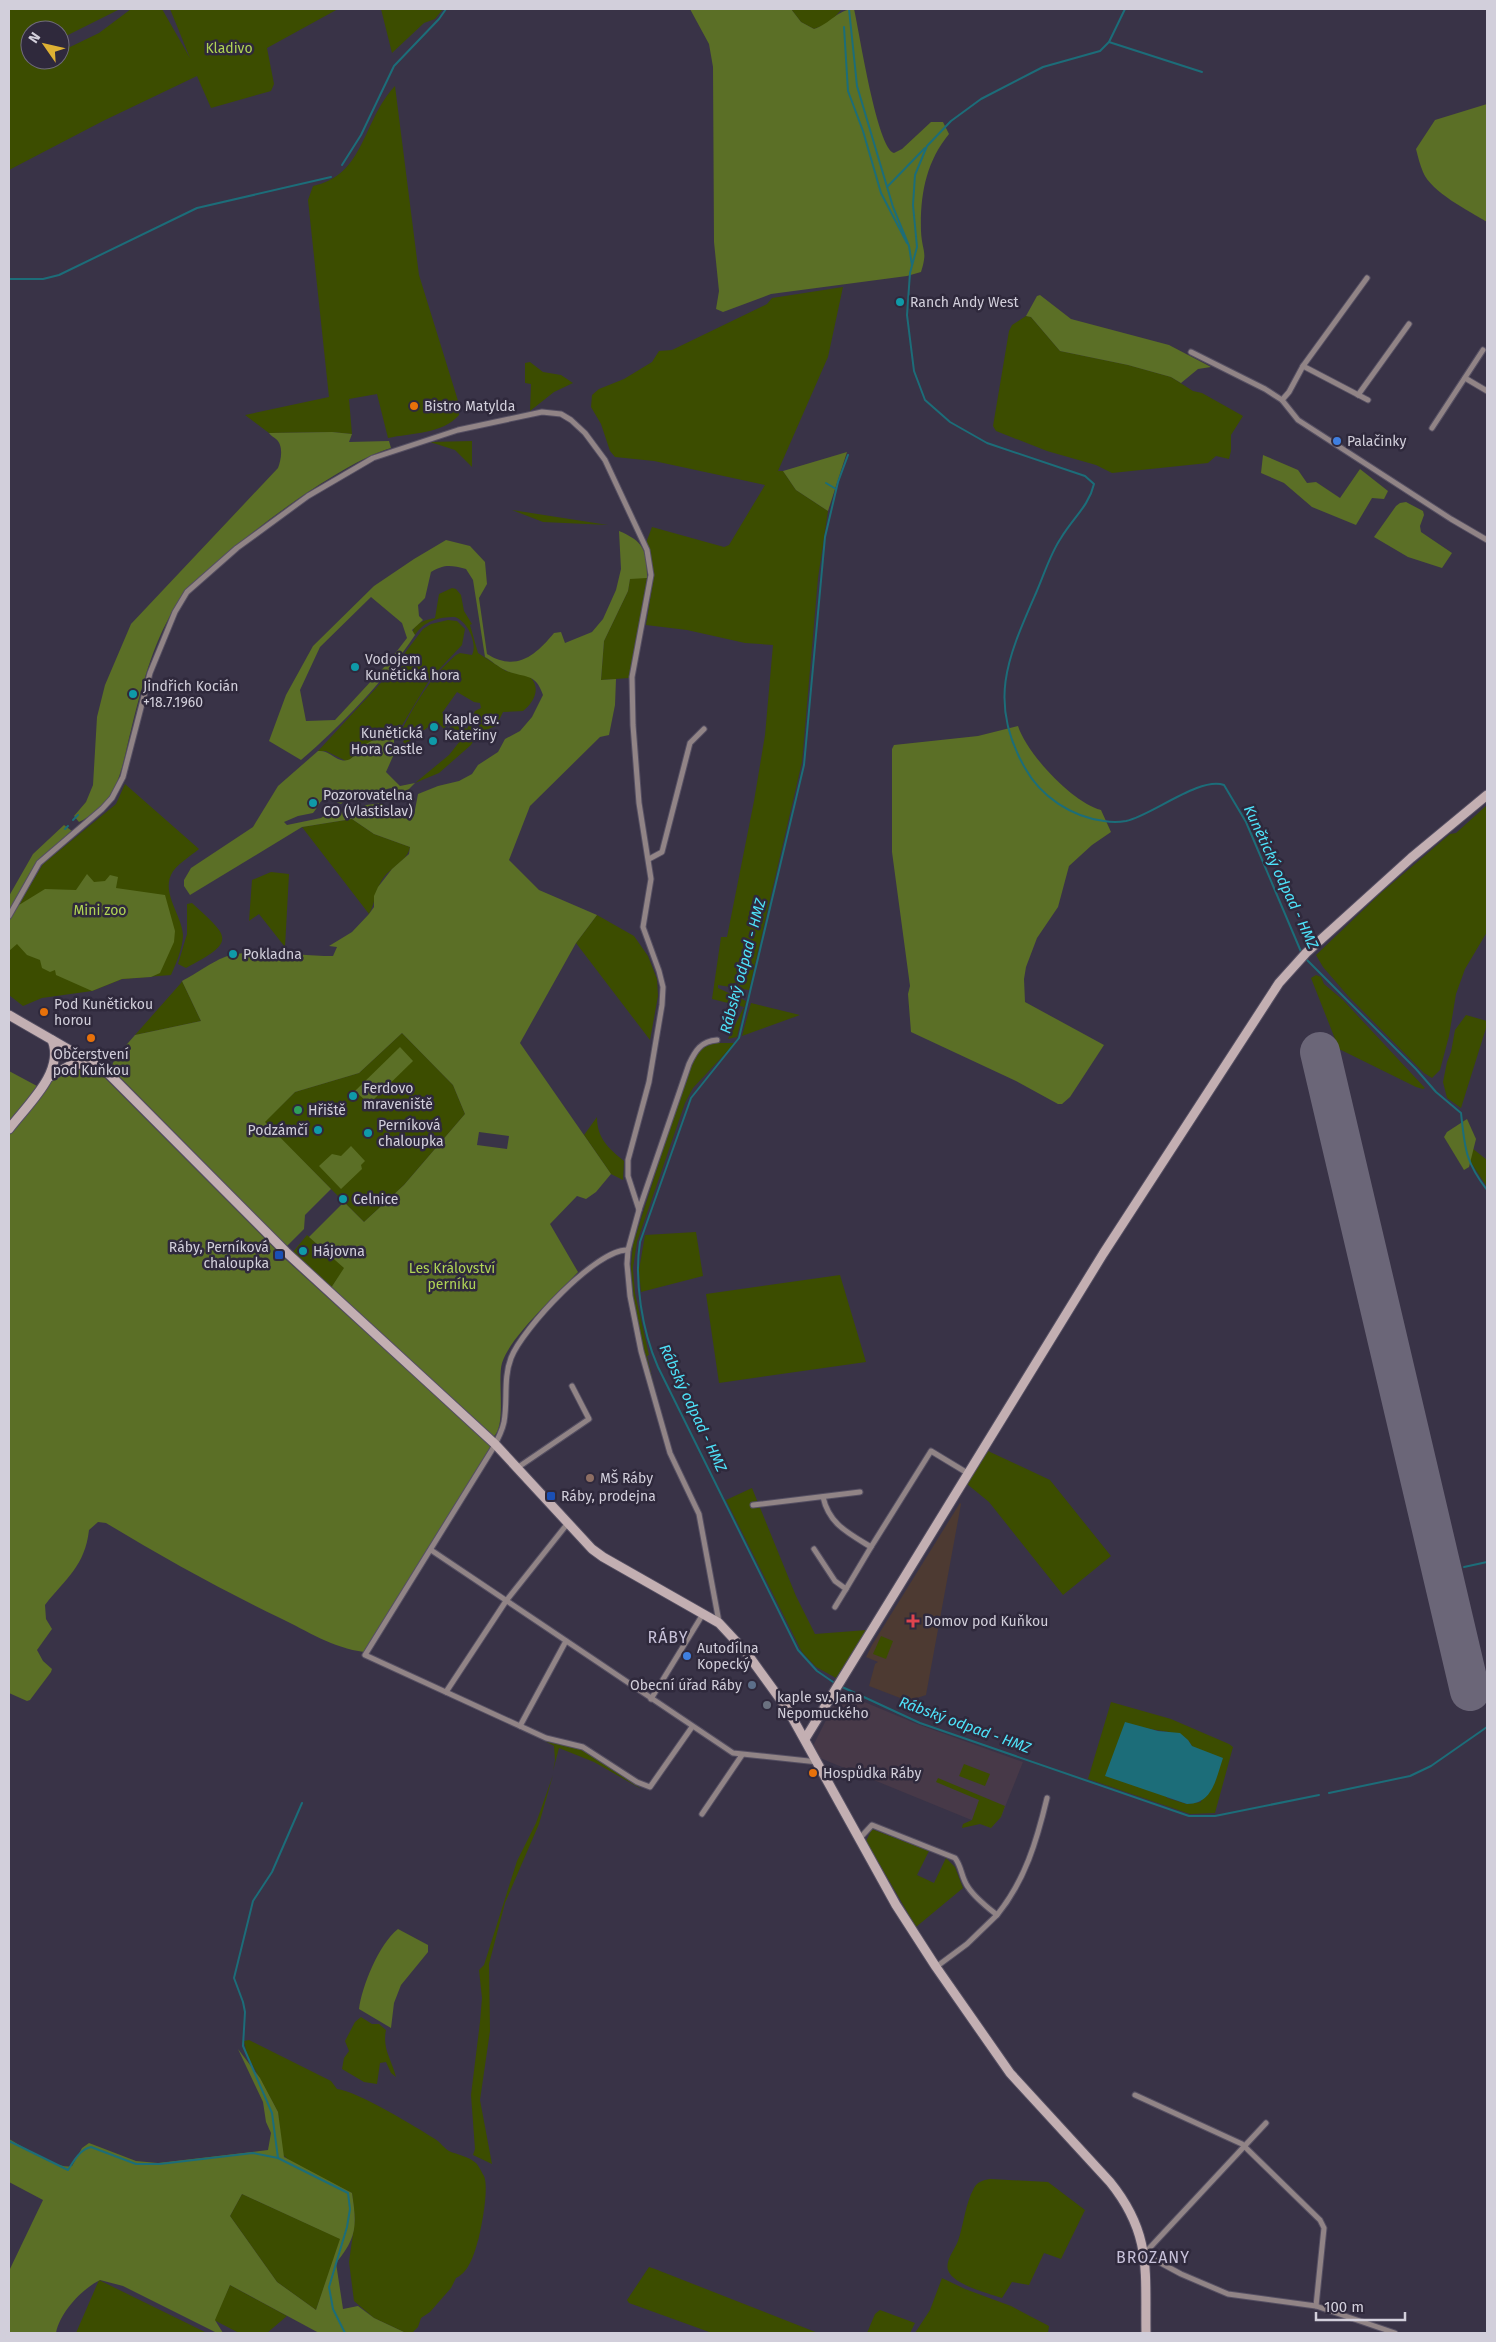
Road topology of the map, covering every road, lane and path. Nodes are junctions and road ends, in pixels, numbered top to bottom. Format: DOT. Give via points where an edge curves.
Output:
graph roads {
  1 [pos="1367,278"];
  2 [pos="1410,324"];
  3 [pos="1483,350"];
  4 [pos="1190,352"];
  5 [pos="1303,366"];
  6 [pos="1465,378"];
  7 [pos="1487,392"];
  8 [pos="1358,394"];
  9 [pos="1282,400"];
  10 [pos="1368,400"];
  11 [pos="1432,428"];
  12 [pos="1487,540"];
  13 [pos="704,729"];
  14 [pos="1487,796"];
  15 [pos="649,859"];
  16 [pos="9,916"];
  17 [pos="9,1015"];
  18 [pos="52,1040"];
  19 [pos="717,1040"];
  20 [pos="90,1062"];
  21 [pos="49,1077"];
  22 [pos="9,1129"];
  23 [pos="639,1210"];
  24 [pos="628,1250"];
  25 [pos="572,1386"];
  26 [pos="495,1444"];
  27 [pos="518,1468"];
  28 [pos="969,1474"];
  29 [pos="860,1492"];
  30 [pos="823,1496"];
  31 [pos="753,1505"];
  32 [pos="568,1523"];
  33 [pos="871,1547"];
  34 [pos="814,1549"];
  35 [pos="431,1550"];
  36 [pos="846,1589"];
  37 [pos="506,1601"];
  38 [pos="835,1607"];
  39 [pos="703,1613"];
  40 [pos="719,1623"];
  41 [pos="566,1641"];
  42 [pos="446,1692"];
  43 [pos="651,1699"];
  44 [pos="520,1726"];
  45 [pos="692,1727"];
  46 [pos="805,1739"];
  47 [pos="742,1755"];
  48 [pos="818,1762"];
  49 [pos="1047,1798"];
  50 [pos="702,1814"];
  51 [pos="859,1839"];
  52 [pos="997,1915"];
  53 [pos="936,1967"];
  54 [pos="1135,2095"];
  55 [pos="1266,2123"];
  56 [pos="1245,2146"];
  57 [pos="1144,2254"];
  58 [pos="1316,2306"];
  59 [pos="1378,2330"];
  60 [pos="1146,2333"];
  61 [pos="1396,2333"];
  1 -- 5 [label="street"];
  2 -- 8 [label="street"];
  3 -- 6 [label="street"];
  4 -- 9 [label="street"];
  5 -- 8 [label="street"];
  5 -- 9 [label="street"];
  6 -- 7 [label="street"];
  6 -- 11 [label="street"];
  8 -- 10 [label="street"];
  9 -- 12 [label="street" via="1298,420"];
  13 -- 15 [label="street" via="690,743 662,852"];
  14 -- 28 [label="street" via="1411,858 1279,982 1135,1204"];
  15 -- 16 [label="street" via="637,782 632,677 651,575 647,550 619,487 597,449 571,420 554,412 542,412 444,433 373,458 308,496 237,548 187,592 175,612 150,673 123,777 112,798 39,863"];
  15 -- 23 [label="street" via="651,882 643,927 662,978 662,994 648,1082 628,1160 628,1176"];
  17 -- 18 [label="street"];
  18 -- 20 [label="street"];
  18 -- 21 [label="street" via="56,1058"];
  19 -- 23 [label="street" via="702,1045 692,1057"];
  20 -- 21 [label="street" via="69,1066"];
  20 -- 26 [label="street" via="106,1071 293,1258"];
  21 -- 22 [label="street"];
  23 -- 24 [label="street"];
  24 -- 26 [label="street" via="615,1251 583,1272 521,1340 506,1373 504,1421"];
  24 -- 40 [label="street" via="630,1296 636,1330 670,1452 699,1514"];
  25 -- 27 [label="street" via="589,1419"];
  26 -- 27 [label="street"];
  26 -- 35 [label="street"];
  27 -- 32 [label="street"];
  28 -- 33 [label="street" via="931,1451"];
  28 -- 46 [label="street"];
  29 -- 30 [label="street"];
  30 -- 31 [label="street"];
  30 -- 33 [label="street" via="826,1510 834,1522"];
  32 -- 37 [label="street"];
  32 -- 39 [label="street" via="603,1557"];
  33 -- 36 [label="street"];
  34 -- 36 [label="street" via="835,1581"];
  35 -- 37 [label="street"];
  35 -- 42 [label="street" via="365,1656"];
  36 -- 38 [label="street"];
  37 -- 41 [label="street"];
  37 -- 42 [label="street"];
  39 -- 40 [label="street"];
  39 -- 43 [label="street"];
  40 -- 46 [label="street" via="746,1652"];
  41 -- 43 [label="street"];
  41 -- 44 [label="street"];
  42 -- 44 [label="street"];
  43 -- 45 [label="street"];
  44 -- 45 [label="street" via="546,1738 583,1747 650,1787"];
  45 -- 47 [label="street" via="733,1753"];
  46 -- 48 [label="street"];
  47 -- 48 [label="street"];
  47 -- 50 [label="street"];
  48 -- 51 [label="street"];
  49 -- 52 [label="street" via="1026,1871"];
  51 -- 52 [label="street" via="872,1825 955,1858 968,1888"];
  51 -- 53 [label="street"];
  52 -- 53 [label="street" via="967,1944"];
  53 -- 57 [label="street" via="1010,2073 1115,2188 1137,2226"];
  54 -- 56 [label="street"];
  55 -- 56 [label="street"];
  56 -- 57 [label="street"];
  56 -- 58 [label="street" via="1324,2225"];
  57 -- 58 [label="street" via="1228,2294"];
  57 -- 60 [label="street"];
  58 -- 59 [label="street"];
  59 -- 61 [label="street"];
}
